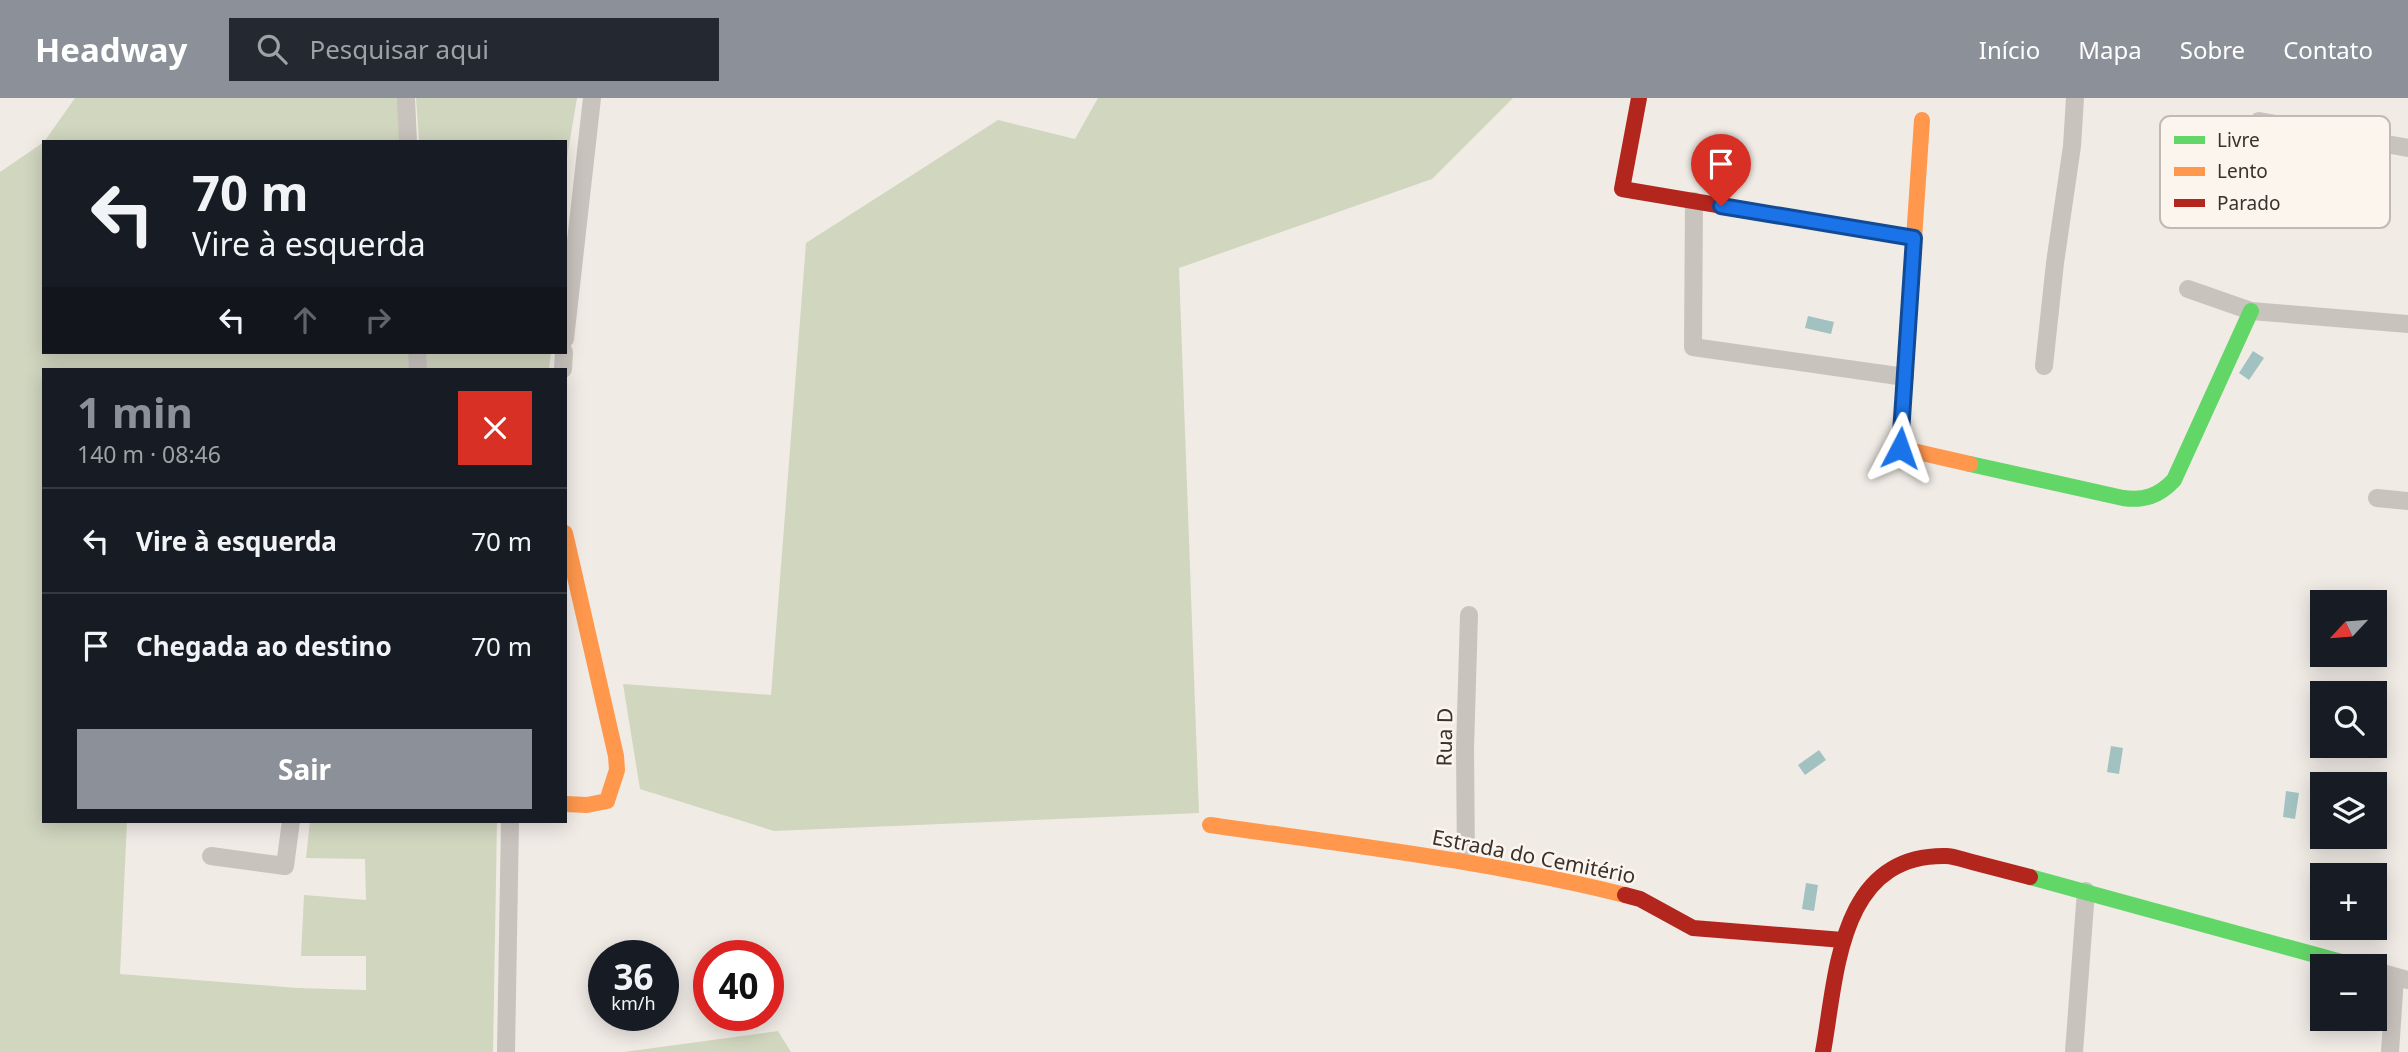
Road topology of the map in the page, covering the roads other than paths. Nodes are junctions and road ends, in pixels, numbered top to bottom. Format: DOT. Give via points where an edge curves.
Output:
graph roads {
  1 [pos="406,98"];
  2 [pos="592,98"];
  3 [pos="1639,98"];
  4 [pos="2075,98"];
  5 [pos="1922,120"];
  6 [pos="408,140"];
  7 [pos="2390,145"];
  8 [pos="2408,148"];
  9 [pos="1694,201"];
  10 [pos="1914,238"];
  11 [pos="2188,289"];
  12 [pos="2251,312"];
  13 [pos="567,321"];
  14 [pos="2408,324"];
  15 [pos="2044,366"];
  16 [pos="1905,377"];
  17 [pos="2377,498"];
  18 [pos="2408,502"];
  19 [pos="567,542"];
  20 [pos="1469,615"];
  21 [pos="567,804"];
  22 [pos="291,823"];
  23 [pos="510,823"];
  24 [pos="1210,825"];
  25 [pos="211,856"];
  26 [pos="1466,861"];
  27 [pos="2086,891"];
  28 [pos="1843,940"];
  29 [pos="2313,954"];
  30 [pos="2402,978"];
  31 [pos="506,1052"];
  32 [pos="1823,1052"];
  33 [pos="2074,1052"];
  34 [pos="2390,1052"];
  1 -- 6 [label="street"];
  2 -- 13 [label="street"];
  3 -- 9 [label="street" via="1622,189"];
  4 -- 15 [label="street"];
  5 -- 10 [label="street"];
  7 -- 8 [label="street"];
  9 -- 10 [label="street"];
  9 -- 16 [label="street" via="1693,348"];
  10 -- 16 [label="street"];
  11 -- 12 [label="street"];
  12 -- 14 [label="street"];
  12 -- 16 [label="street" via="2174,480 2146,499 2123,498 1900,448"];
  17 -- 18 [label="street"];
  19 -- 21 [label="street" via="617,771 607,801"];
  20 -- 26 [label="street, Rua D"];
  22 -- 25 [label="street" via="285,866"];
  23 -- 31 [label="street"];
  24 -- 26 [label="street, Estrada do Cemitério"];
  26 -- 28 [label="street, Estrada do Cemitério" via="1640,899 1693,928"];
  27 -- 28 [label="street" via="1947,856 1912,859 1891,868 1864,892"];
  27 -- 29 [label="street"];
  27 -- 33 [label="street"];
  28 -- 32 [label="street"];
  30 -- 34 [label="street"];
}
